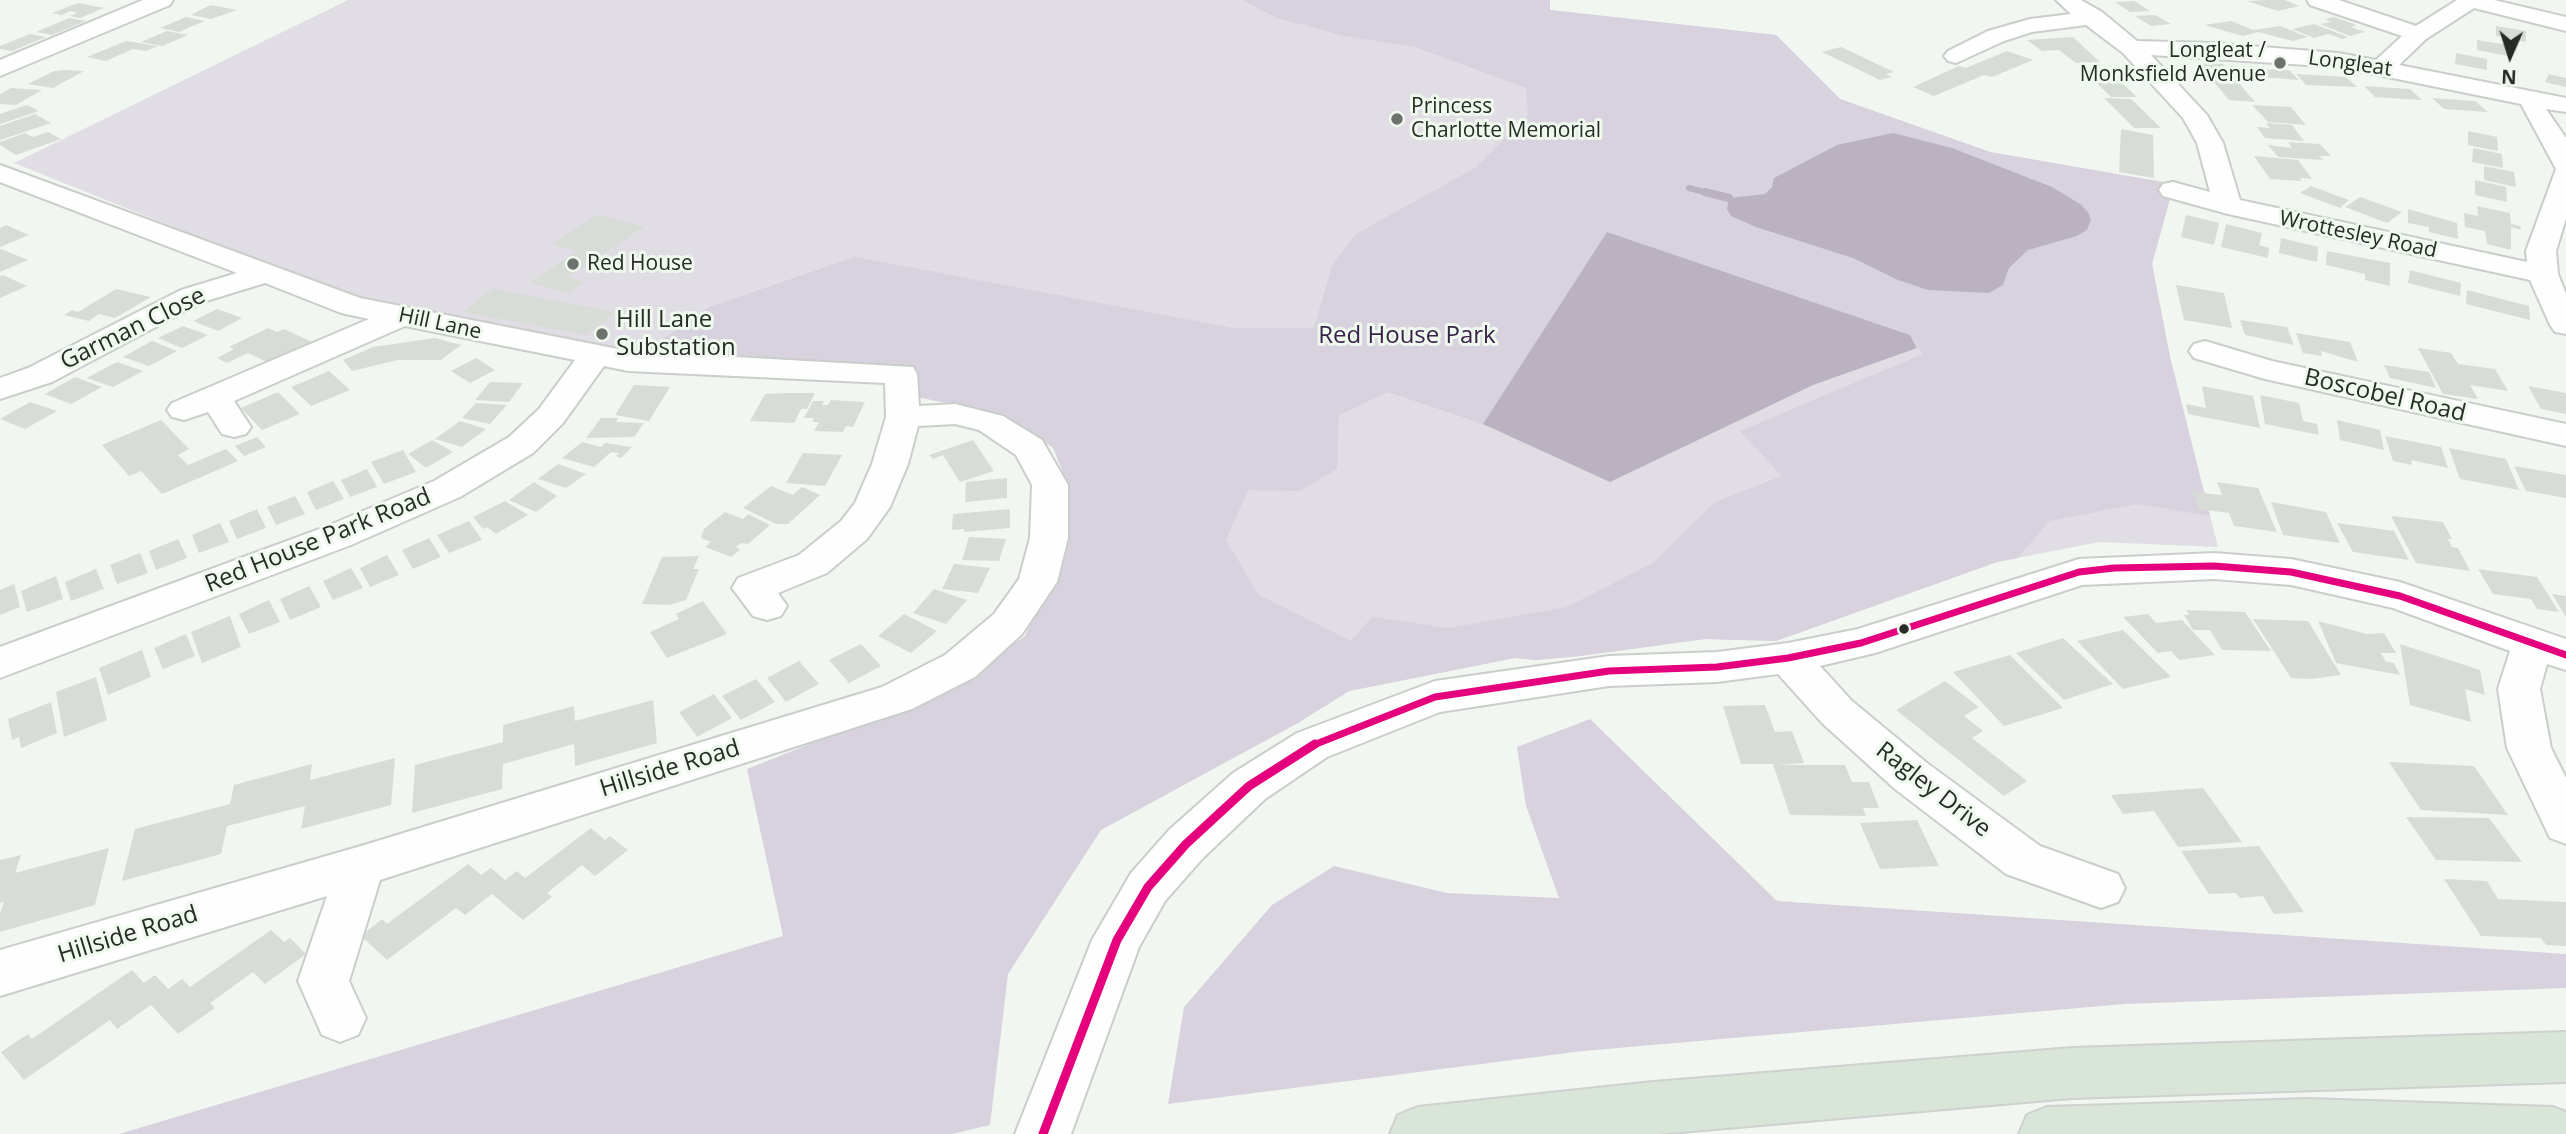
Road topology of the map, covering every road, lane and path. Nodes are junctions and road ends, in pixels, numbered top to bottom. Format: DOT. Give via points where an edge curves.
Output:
graph roads {
  1 [pos="162,0"];
  2 [pos="2067,0"];
  3 [pos="2318,0"];
  4 [pos="2472,0"];
  5 [pos="2094,18"];
  6 [pos="2566,24"];
  7 [pos="2418,34"];
  8 [pos="2131,48"];
  9 [pos="1956,56"];
  10 [pos="2383,67"];
  11 [pos="0,69"];
  12 [pos="2533,97"];
  13 [pos="2566,104"];
  14 [pos="2566,164"];
  15 [pos="0,173"];
  16 [pos="2566,174"];
  17 [pos="2173,190"];
  18 [pos="2228,206"];
  19 [pos="267,274"];
  20 [pos="2543,274"];
  21 [pos="401,316"];
  22 [pos="2566,325"];
  23 [pos="2206,352"];
  24 [pos="595,356"];
  25 [pos="0,389"];
  26 [pos="215,397"];
  27 [pos="184,411"];
  28 [pos="903,417"];
  29 [pos="234,427"];
  30 [pos="2566,435"];
  31 [pos="752,589"];
  32 [pos="2549,649"];
  33 [pos="1788,658"];
  34 [pos="0,663"];
  35 [pos="2566,825"];
  36 [pos="361,866"];
  37 [pos="2101,888"];
  38 [pos="0,973"];
  39 [pos="340,1018"];
  40 [pos="2566,1058"];
  41 [pos="1043,1134"];
  42 [pos="1418,1134"];
  43 [pos="2047,1134"];
  44 [pos="2553,1134"];
  1 -- 11 [label="street"];
  2 -- 5 [label="street"];
  3 -- 7 [label="street"];
  4 -- 6 [label="street"];
  4 -- 7 [label="street"];
  5 -- 8 [label="street"];
  5 -- 9 [label="street" via="2007,33"];
  7 -- 10 [label="street"];
  8 -- 10 [label="street, Longleat" via="2272,54"];
  8 -- 18 [label="street" via="2194,115 2210,144"];
  10 -- 12 [label="street, Longleat"];
  12 -- 13 [label="street, Longleat"];
  12 -- 14 [label="street" via="2534,109"];
  15 -- 19 [label="street, Hill Lane"];
  16 -- 20 [label="street" via="2541,251"];
  17 -- 18 [label="street, Wrottesley Road"];
  18 -- 20 [label="street, Wrottesley Road"];
  19 -- 21 [label="street, Hill Lane" via="352,306"];
  19 -- 25 [label="street, Garman Close" via="192,296 40,375"];
  20 -- 22 [label="street"];
  21 -- 24 [label="street, Hill Lane"];
  21 -- 26 [label="street"];
  23 -- 30 [label="street, Boscobel Road"];
  24 -- 28 [label="street, Hill Lane" via="901,374"];
  24 -- 34 [label="street, Red House Park Road" via="551,416 521,444 447,489 338,536"];
  26 -- 27 [label="street"];
  26 -- 29 [label="street"];
  28 -- 31 [label="street" via="890,464 854,530 813,564"];
  28 -- 36 [label="street, Hillside Road" via="955,414 991,423 1030,448 1050,485 1049,538 1038,582 1007,624 960,666 897,698"];
  32 -- 33 [label="street" via="2400,596 2291,572 2214,566 2079,572 1861,643"];
  32 -- 35 [label="street" via="2519,689 2529,748"];
  33 -- 37 [label="street, Ragley Drive" via="1837,712 1900,767 2023,860"];
  33 -- 41 [label="street" via="1717,667 1609,671 1435,697 1312,745 1249,786 1185,844 1148,887 1117,940"];
  36 -- 38 [label="street, Hillside Road"];
  36 -- 39 [label="street" via="323,981"];
  40 -- 42 [label="highway" via="2073,1073 1653,1108"];
  43 -- 44 [label="highway" via="2308,1126"];
}
